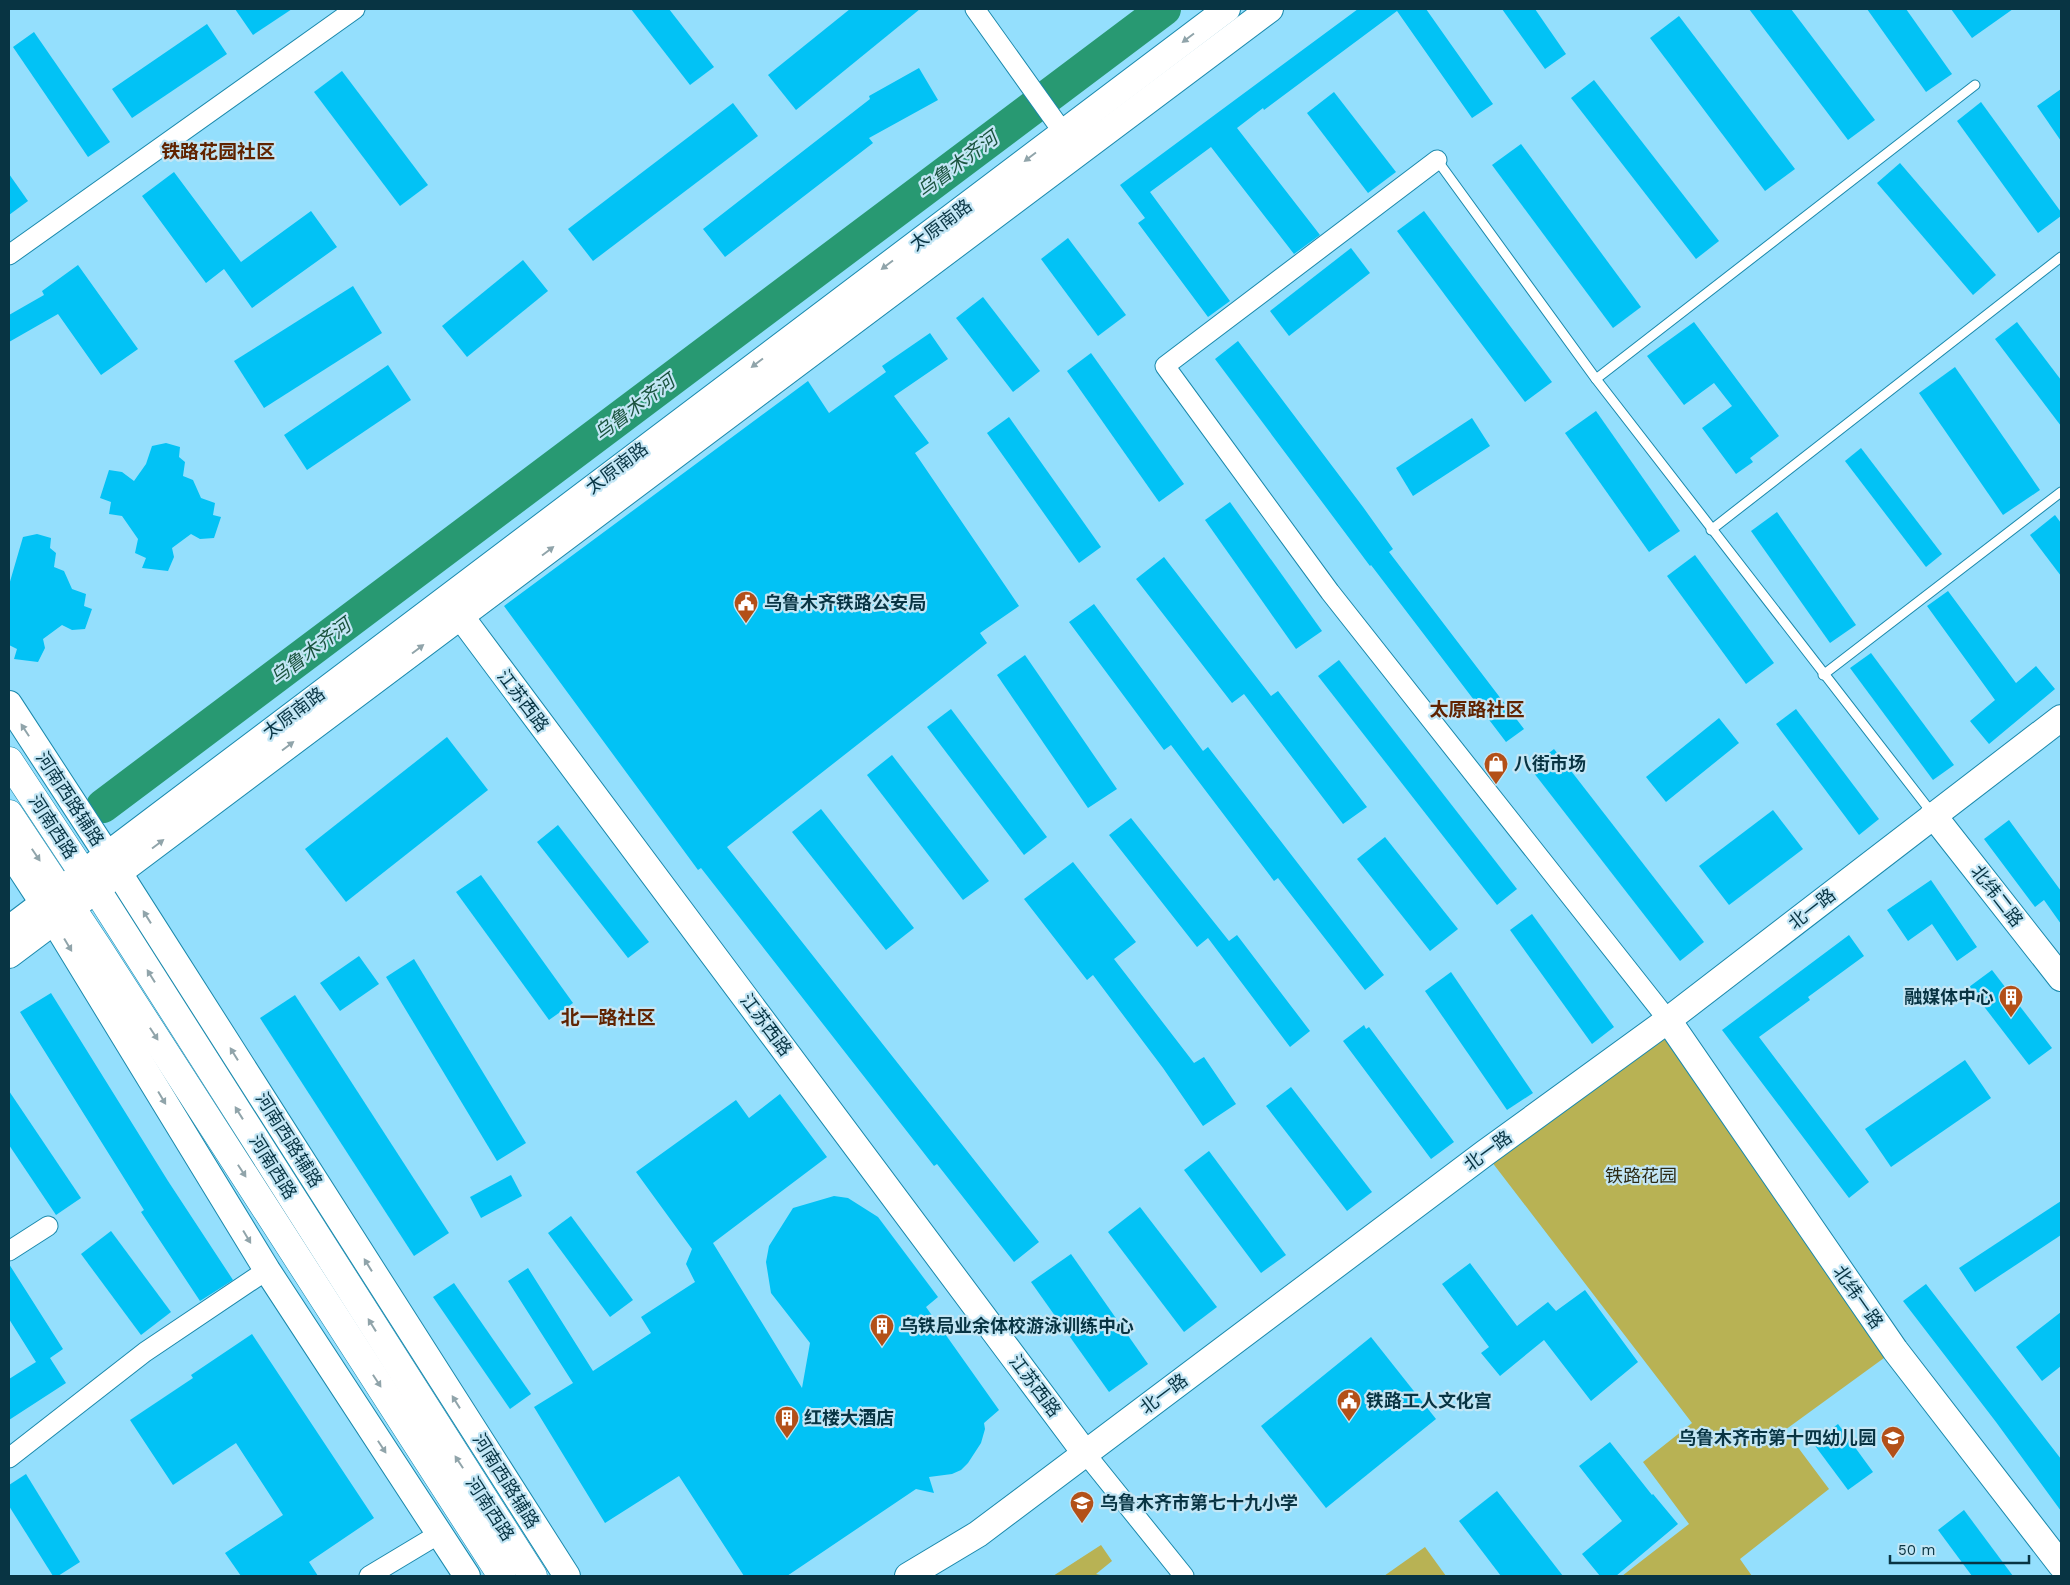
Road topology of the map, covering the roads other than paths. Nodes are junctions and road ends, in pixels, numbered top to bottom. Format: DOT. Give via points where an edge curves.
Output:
graph roads {
  1 [pos="355,9"];
  2 [pos="1227,9"];
  3 [pos="1270,9"];
  4 [pos="982,11"];
  5 [pos="1975,85"];
  6 [pos="1058,123"];
  7 [pos="1078,153"];
  8 [pos="1437,160"];
  9 [pos="9,255"];
  10 [pos="2061,257"];
  11 [pos="1596,379"];
  12 [pos="2061,492"];
  13 [pos="1711,530"];
  14 [pos="453,607"];
  15 [pos="1823,675"];
  16 [pos="9,704"];
  17 [pos="2061,718"];
  18 [pos="9,761"];
  19 [pos="9,814"];
  20 [pos="1933,815"];
  21 [pos="9,851"];
  22 [pos="113,864"];
  23 [pos="89,881"];
  24 [pos="57,905"];
  25 [pos="9,929"];
  26 [pos="9,955"];
  27 [pos="2061,978"];
  28 [pos="1668,1020"];
  29 [pos="48,1226"];
  30 [pos="9,1251"];
  31 [pos="267,1270"];
  32 [pos="1085,1453"];
  33 [pos="9,1458"];
  34 [pos="439,1534"];
  35 [pos="2061,1565"];
  36 [pos="369,1576"];
  37 [pos="467,1576"];
  38 [pos="502,1576"];
  39 [pos="533,1576"];
  40 [pos="567,1576"];
  41 [pos="908,1576"];
  42 [pos="1184,1576"];
  1 -- 9 [label="street"];
  2 -- 6 [label="street, 太原南路, one-way"];
  3 -- 7 [label="street"];
  4 -- 6 [label="street" via="1009,56"];
  5 -- 11 [label="lane"];
  6 -- 7 [label="street"];
  6 -- 14 [label="street, 太原南路, one-way"];
  14 -- 7 [label="street, one-way"];
  8 -- 11 [label="lane"];
  8 -- 28 [label="street" via="1165,366 1330,592"];
  10 -- 13 [label="lane"];
  11 -- 13 [label="lane"];
  12 -- 15 [label="lane"];
  13 -- 15 [label="lane"];
  14 -- 22 [label="street, 太原南路"];
  14 -- 32 [label="street, 江苏西路"];
  15 -- 20 [label="lane"];
  22 -- 16 [label="street, 河南西路辅路, one-way"];
  17 -- 20 [label="street, 北一路"];
  18 -- 23 [label="main road, 河南西路"];
  19 -- 24 [label="main road, 河南西路, one-way"];
  20 -- 27 [label="street, 北纬二路"];
  20 -- 28 [label="street, 北一路"];
  21 -- 24 [label="street"];
  22 -- 23 [label="street, 太原南路"];
  40 -- 22 [label="street, 河南西路辅路, one-way"];
  23 -- 24 [label="street"];
  39 -- 23 [label="main road, 河南西路, one-way"];
  24 -- 25 [label="street"];
  24 -- 26 [label="street"];
  24 -- 31 [label="street, one-way"];
  24 -- 38 [label="main road, 河南西路, one-way"];
  28 -- 32 [label="street, 北一路"];
  28 -- 35 [label="street, 北纬一路" via="1895,1350"];
  29 -- 30 [label="street"];
  31 -- 33 [label="street" via="145,1352"];
  31 -- 34 [label="street, one-way"];
  32 -- 41 [label="street, 北一路" via="978,1534"];
  32 -- 42 [label="street"];
  34 -- 36 [label="street"];
  34 -- 37 [label="street"];
}
